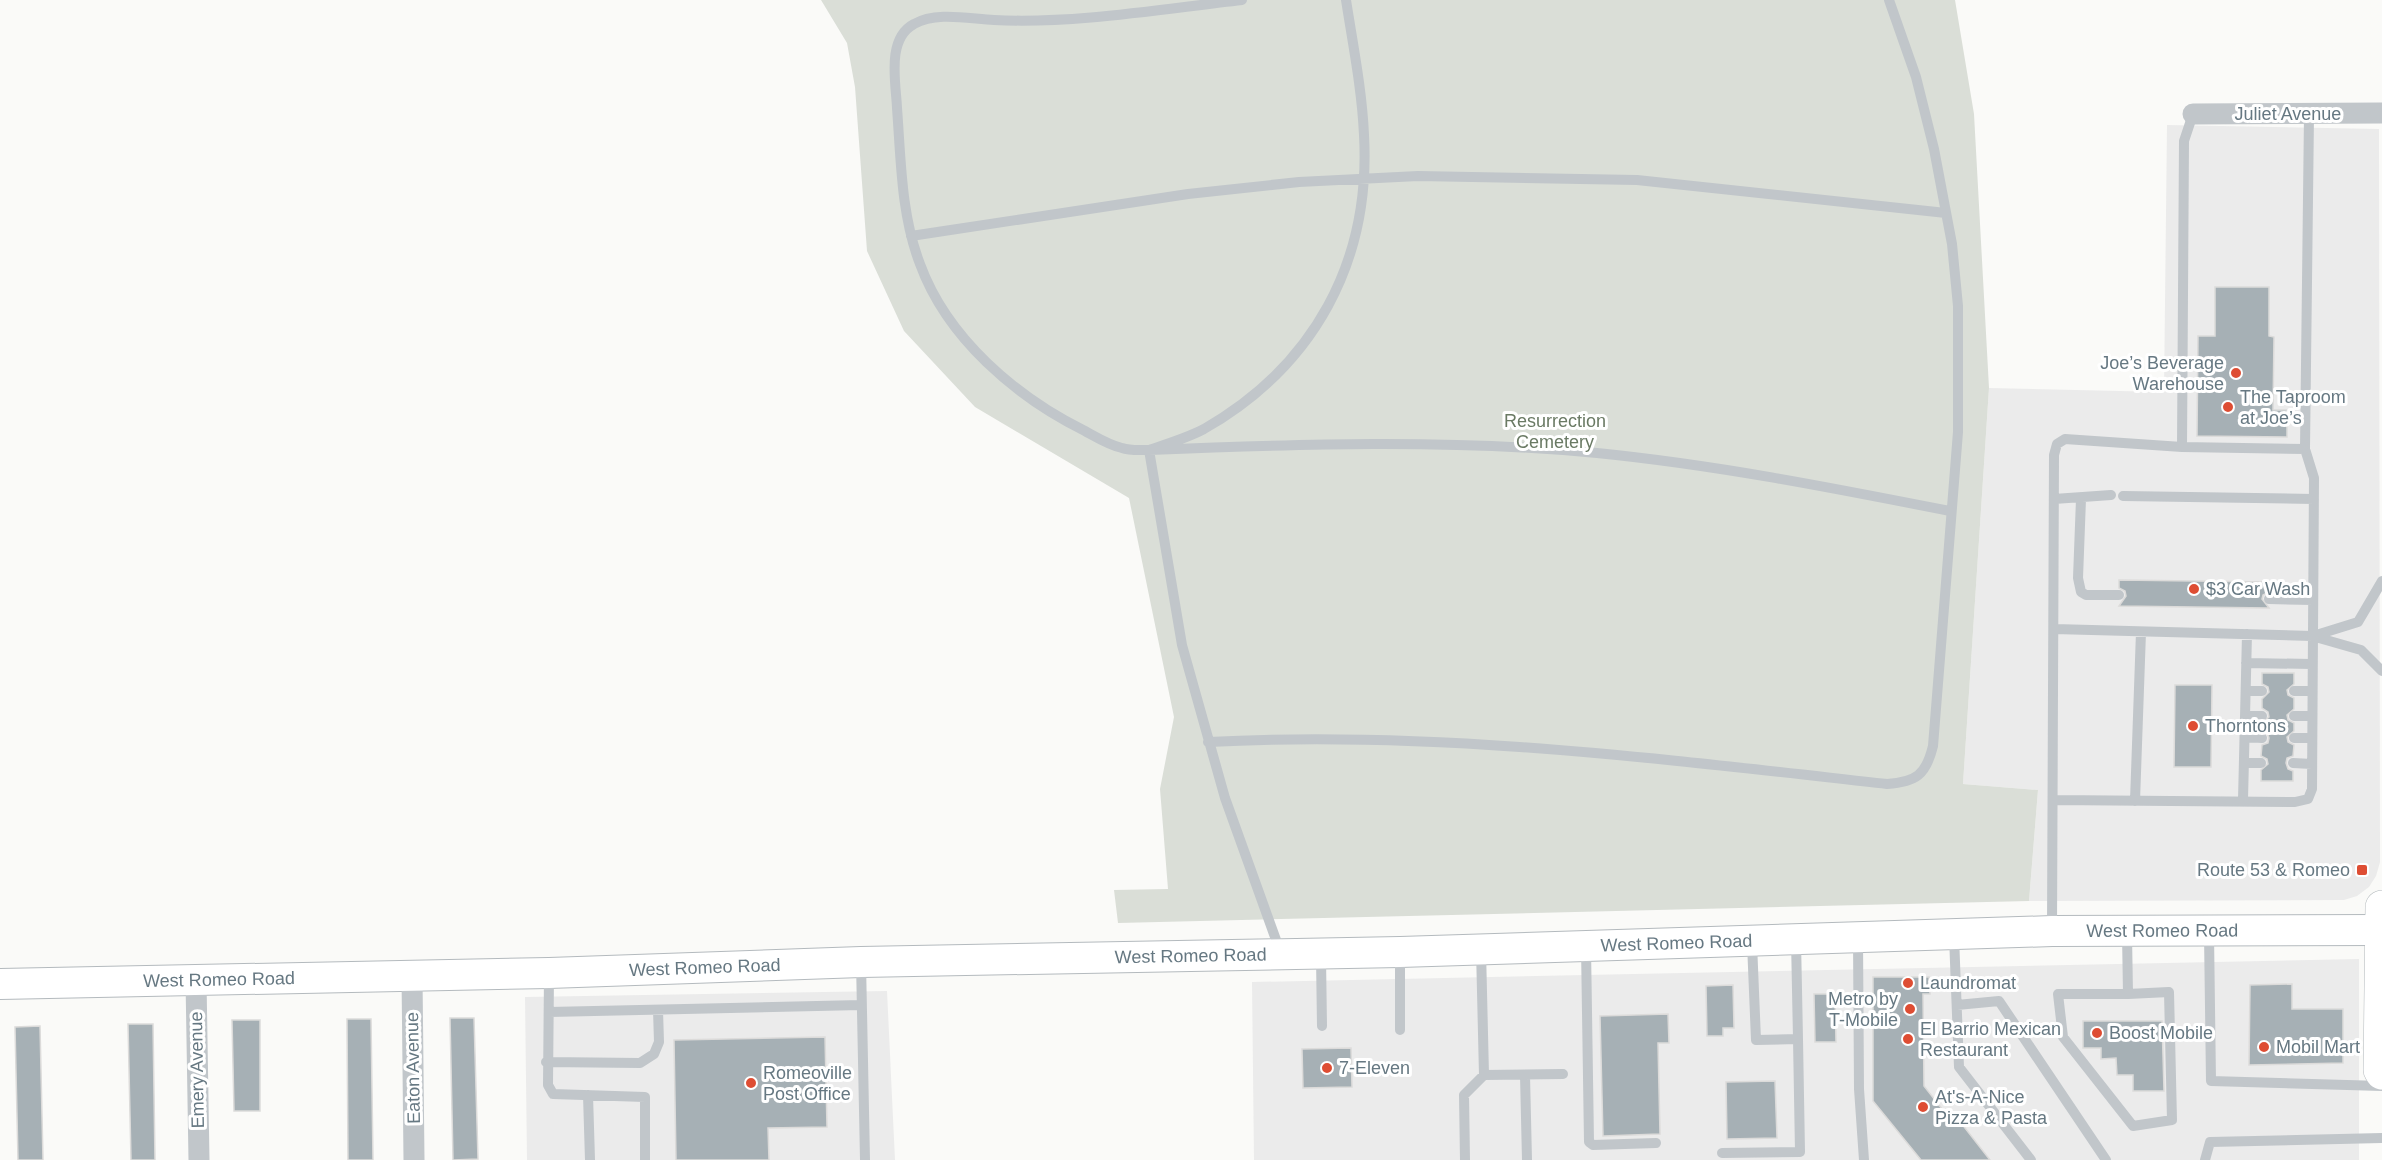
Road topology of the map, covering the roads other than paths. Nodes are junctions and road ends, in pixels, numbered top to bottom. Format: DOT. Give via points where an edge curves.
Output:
graph roads {
  1 [pos="1242,0"];
  2 [pos="1346,0"];
  3 [pos="1889,0"];
  4 [pos="2382,113"];
  5 [pos="2193,114"];
  6 [pos="2309,115"];
  7 [pos="1364,178"];
  8 [pos="1946,213"];
  9 [pos="911,236"];
  10 [pos="2182,447"];
  11 [pos="2305,449"];
  12 [pos="1149,450"];
  13 [pos="2111,495"];
  14 [pos="2124,496"];
  15 [pos="2054,499"];
  16 [pos="2081,499"];
  17 [pos="2314,499"];
  18 [pos="1950,511"];
  19 [pos="2382,581"];
  20 [pos="2119,596"];
  21 [pos="2269,599"];
  22 [pos="2313,600"];
  23 [pos="2054,629"];
  24 [pos="2141,632"];
  25 [pos="2247,634"];
  26 [pos="2312,636"];
  27 [pos="2246,663"];
  28 [pos="2312,664"];
  29 [pos="2382,671"];
  30 [pos="2246,691"];
  31 [pos="2262,691"];
  32 [pos="2294,691"];
  33 [pos="2312,691"];
  34 [pos="2246,716"];
  35 [pos="2262,716"];
  36 [pos="2294,716"];
  37 [pos="2312,716"];
  38 [pos="2245,737"];
  39 [pos="2262,738"];
  40 [pos="2294,738"];
  41 [pos="2312,738"];
  42 [pos="1208,742"];
  43 [pos="2244,762"];
  44 [pos="2261,763"];
  45 [pos="2293,763"];
  46 [pos="2312,764"];
  47 [pos="2054,800"];
  48 [pos="2243,800"];
  49 [pos="2135,801"];
  50 [pos="2382,907"];
  51 [pos="2127,930"];
  52 [pos="2209,930"];
  53 [pos="2382,930"];
  54 [pos="2052,931"];
  55 [pos="1954,935"];
  56 [pos="1858,938"];
  57 [pos="1796,939"];
  58 [pos="1752,940"];
  59 [pos="1586,947"];
  60 [pos="1481,950"];
  61 [pos="1400,952"];
  62 [pos="1321,953"];
  63 [pos="1281,954"];
  64 [pos="861,962"];
  65 [pos="549,973"];
  66 [pos="412,976"];
  67 [pos="196,980"];
  68 [pos="0,984"];
  69 [pos="2128,994"];
  70 [pos="861,1005"];
  71 [pos="1957,1005"];
  72 [pos="658,1010"];
  73 [pos="549,1012"];
  74 [pos="1322,1026"];
  75 [pos="1400,1030"];
  76 [pos="1798,1039"];
  77 [pos="546,1062"];
  78 [pos="2382,1072"];
  79 [pos="1563,1074"];
  80 [pos="1484,1075"];
  81 [pos="1524,1075"];
  82 [pos="2382,1086"];
  83 [pos="588,1095"];
  84 [pos="2382,1138"];
  85 [pos="1656,1143"];
  86 [pos="1722,1152"];
  87 [pos="199,1160"];
  88 [pos="414,1160"];
  89 [pos="590,1160"];
  90 [pos="645,1160"];
  91 [pos="865,1160"];
  92 [pos="1465,1160"];
  93 [pos="1527,1160"];
  94 [pos="1864,1160"];
  95 [pos="2031,1160"];
  96 [pos="2106,1160"];
  97 [pos="2205,1160"];
  1 -- 9 [label="lane" via="1033,21 954,18 915,23 901,37 894,62 904,196"];
  2 -- 7 [label="lane" via="1364,135"];
  3 -- 8 [label="lane" via="1916,77"];
  4 -- 6 [label="street, Juliet Avenue"];
  5 -- 6 [label="street, Juliet Avenue"];
  5 -- 10 [label="lane" via="2184,141"];
  6 -- 11 [label="lane"];
  7 -- 8 [label="lane" via="1482,175 1637,180"];
  7 -- 9 [label="lane" via="1188,194"];
  7 -- 12 [label="lane" via="1361,209 1341,277 1326,313 1307,342 1236,408 1202,430"];
  8 -- 18 [label="lane" via="1958,306 1958,432"];
  9 -- 12 [label="lane" via="931,290 946,316 1009,381 1067,422 1099,438 1122,449"];
  10 -- 11 [label="lane"];
  10 -- 15 [label="lane" via="2066,439 2057,444 2054,455"];
  11 -- 17 [label="lane" via="2314,478"];
  12 -- 18 [label="lane" via="1340,443 1584,452 1744,471"];
  12 -- 42 [label="lane" via="1182,645"];
  13 -- 16 [label="lane"];
  14 -- 17 [label="lane"];
  15 -- 16 [label="lane"];
  15 -- 23 [label="lane"];
  16 -- 20 [label="lane" via="2081,592 2086,596"];
  17 -- 22 [label="lane"];
  18 -- 42 [label="lane" via="1934,746 1930,762 1915,779 1887,784 1463,743 1280,738"];
  19 -- 26 [label="lane" via="2358,622"];
  21 -- 22 [label="lane"];
  22 -- 26 [label="lane"];
  23 -- 24 [label="lane"];
  23 -- 47 [label="lane"];
  24 -- 25 [label="lane"];
  24 -- 49 [label="lane"];
  25 -- 26 [label="lane"];
  25 -- 27 [label="lane"];
  26 -- 28 [label="lane"];
  26 -- 29 [label="lane" via="2361,650"];
  27 -- 28 [label="lane"];
  27 -- 30 [label="lane"];
  28 -- 33 [label="lane"];
  30 -- 31 [label="lane"];
  30 -- 34 [label="lane"];
  32 -- 33 [label="lane"];
  33 -- 37 [label="lane"];
  34 -- 35 [label="lane"];
  34 -- 38 [label="lane"];
  36 -- 37 [label="lane"];
  37 -- 41 [label="lane"];
  38 -- 39 [label="lane"];
  38 -- 43 [label="lane"];
  40 -- 41 [label="lane"];
  41 -- 46 [label="lane"];
  42 -- 63 [label="lane"];
  43 -- 44 [label="lane"];
  43 -- 48 [label="lane"];
  45 -- 46 [label="lane"];
  46 -- 48 [label="lane" via="2308,799"];
  47 -- 49 [label="lane"];
  47 -- 54 [label="lane"];
  48 -- 49 [label="lane"];
  50 -- 53 [label="main road"];
  51 -- 52 [label="main road, West Romeo Road"];
  51 -- 54 [label="main road, West Romeo Road"];
  51 -- 69 [label="lane"];
  52 -- 53 [label="main road, West Romeo Road"];
  52 -- 82 [label="lane" via="2211,1081"];
  53 -- 78 [label="main road"];
  54 -- 55 [label="main road, West Romeo Road"];
  55 -- 56 [label="main road, West Romeo Road"];
  55 -- 71 [label="lane"];
  56 -- 57 [label="main road, West Romeo Road"];
  56 -- 94 [label="lane" via="1859,1089"];
  57 -- 58 [label="main road, West Romeo Road"];
  57 -- 76 [label="lane"];
  58 -- 59 [label="main road, West Romeo Road"];
  58 -- 76 [label="lane" via="1756,1040"];
  59 -- 60 [label="main road, West Romeo Road"];
  59 -- 85 [label="lane" via="1589,1142"];
  60 -- 61 [label="main road, West Romeo Road"];
  60 -- 80 [label="lane"];
  61 -- 62 [label="main road, West Romeo Road"];
  61 -- 75 [label="lane"];
  62 -- 63 [label="main road, West Romeo Road"];
  62 -- 74 [label="lane"];
  63 -- 64 [label="main road, West Romeo Road"];
  64 -- 65 [label="main road, West Romeo Road"];
  64 -- 70 [label="lane"];
  65 -- 66 [label="main road, West Romeo Road"];
  65 -- 73 [label="lane"];
  66 -- 67 [label="main road, West Romeo Road"];
  66 -- 88 [label="street, Eaton Avenue"];
  67 -- 68 [label="main road, West Romeo Road"];
  67 -- 87 [label="street, Emery Avenue"];
  69 -- 69 [label="lane" via="2058,994 2063,1037 2133,1126 2172,1120 2169,992"];
  70 -- 72 [label="lane"];
  70 -- 91 [label="lane"];
  71 -- 95 [label="lane" via="1959,1067"];
  71 -- 96 [label="lane" via="1999,1002"];
  72 -- 73 [label="lane"];
  72 -- 77 [label="lane" via="659,1042 654,1054 640,1063"];
  73 -- 77 [label="lane"];
  76 -- 86 [label="lane" via="1800,1152"];
  77 -- 83 [label="lane" via="553,1094"];
  79 -- 81 [label="lane"];
  80 -- 81 [label="lane"];
  80 -- 92 [label="lane" via="1464,1095"];
  81 -- 93 [label="lane"];
  83 -- 89 [label="lane"];
  83 -- 90 [label="lane" via="645,1097"];
  84 -- 97 [label="lane" via="2210,1142"];
}
